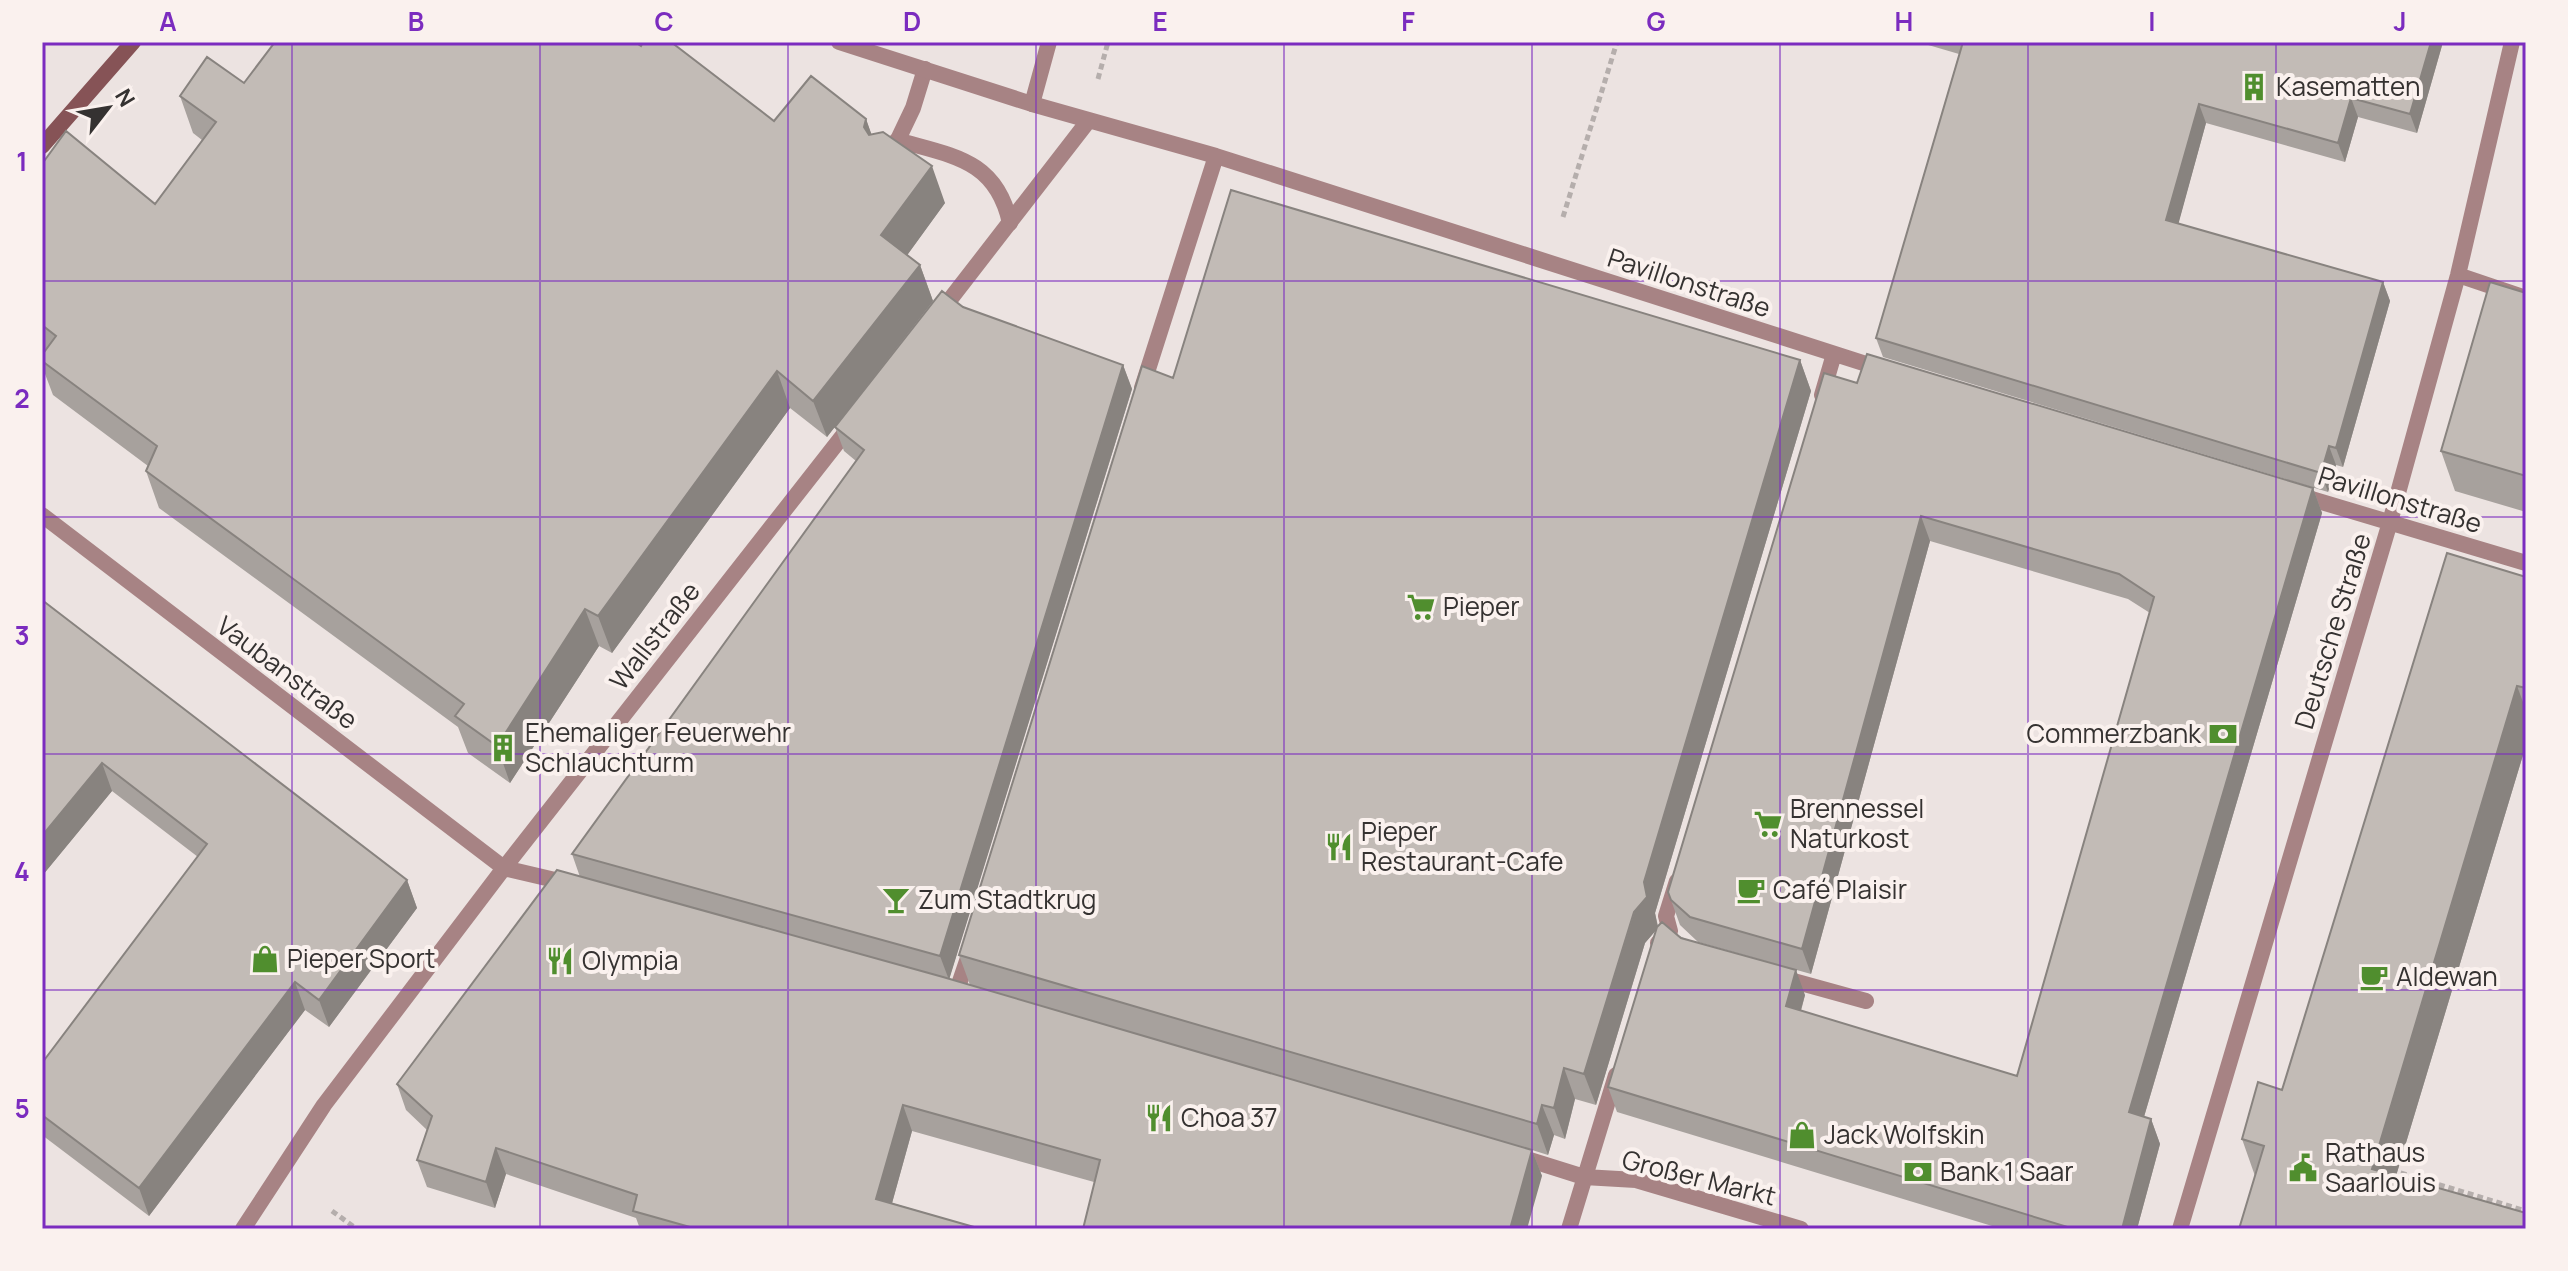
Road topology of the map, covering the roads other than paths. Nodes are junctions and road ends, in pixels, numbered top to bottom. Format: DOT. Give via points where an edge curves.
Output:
graph roads {
  1 [pos="133,42"];
  2 [pos="839,42"];
  3 [pos="1049,42"];
  4 [pos="2512,42"];
  5 [pos="925,69"];
  6 [pos="1032,104"];
  7 [pos="1089,120"];
  8 [pos="897,140"];
  9 [pos="42,146"];
  10 [pos="1216,156"];
  11 [pos="888,162"];
  12 [pos="1010,223"];
  13 [pos="2458,275"];
  14 [pos="2526,298"];
  15 [pos="923,334"];
  16 [pos="1834,354"];
  17 [pos="1909,377"];
  18 [pos="1138,401"];
  19 [pos="864,408"];
  20 [pos="1816,415"];
  21 [pos="2280,489"];
  22 [pos="42,515"];
  23 [pos="2390,522"];
  24 [pos="2526,563"];
  25 [pos="504,868"];
  26 [pos="1680,870"];
  27 [pos="590,890"];
  28 [pos="977,929"];
  29 [pos="1670,931"];
  30 [pos="1682,945"];
  31 [pos="1652,958"];
  32 [pos="1763,973"];
  33 [pos="956,993"];
  34 [pos="1866,1001"];
  35 [pos="1622,1054"];
  36 [pos="1499,1151"];
  37 [pos="1584,1177"];
  38 [pos="243,1229"];
  39 [pos="1569,1229"];
  40 [pos="1801,1229"];
  41 [pos="2180,1229"];
  1 -- 9 [label="street"];
  2 -- 5 [label="street, Pavillonstraße"];
  3 -- 6 [label="street"];
  4 -- 13 [label="street, Deutsche Straße"];
  5 -- 6 [label="street, Pavillonstraße"];
  5 -- 8 [label="street"];
  6 -- 7 [label="street, Pavillonstraße"];
  7 -- 10 [label="street, Pavillonstraße"];
  7 -- 12 [label="street"];
  8 -- 11 [label="street"];
  8 -- 12 [label="street" via="956,157 983,171 1000,192"];
  10 -- 16 [label="street, Pavillonstraße"];
  10 -- 18 [label="street"];
  12 -- 15 [label="street"];
  13 -- 14 [label="street"];
  13 -- 23 [label="street, Deutsche Straße"];
  16 -- 17 [label="street, Pavillonstraße"];
  16 -- 20 [label="street"];
  19 -- 25 [label="street, Wallstraße"];
  21 -- 23 [label="street, Pavillonstraße"];
  22 -- 25 [label="street, Vaubanstraße"];
  23 -- 24 [label="street, Pavillonstraße"];
  23 -- 41 [label="street, Deutsche Straße"];
  25 -- 27 [label="street"];
  25 -- 38 [label="street, Wallstraße" via="324,1105"];
  26 -- 29 [label="street" via="1666,916"];
  28 -- 33 [label="street"];
  29 -- 30 [label="street"];
  29 -- 31 [label="street"];
  32 -- 34 [label="street"];
  35 -- 37 [label="street, Großer Markt"];
  36 -- 37 [label="street"];
  37 -- 39 [label="street, Großer Markt"];
  37 -- 40 [label="street, Großer Markt" via="1636,1180"];
}
